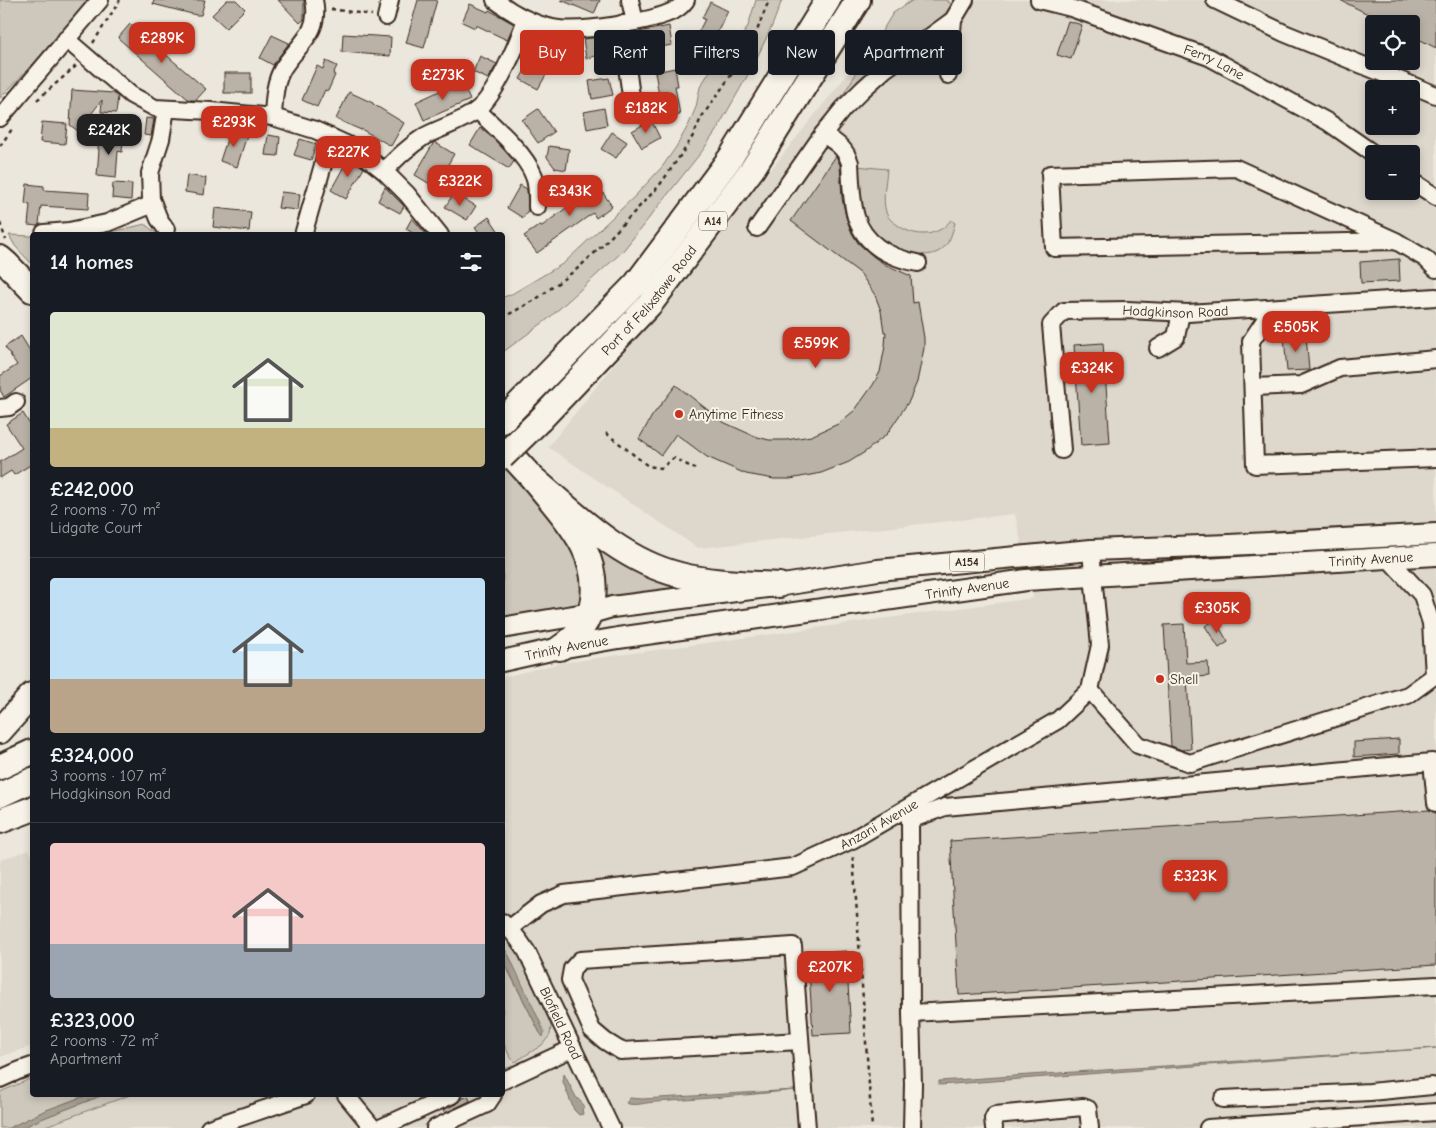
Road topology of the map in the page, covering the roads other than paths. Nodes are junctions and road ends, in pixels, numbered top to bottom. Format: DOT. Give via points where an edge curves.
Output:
graph roads {
  1 [pos="100,0"];
  2 [pos="390,0"];
  3 [pos="495,0"];
  4 [pos="630,0"];
  5 [pos="686,0"];
  6 [pos="828,0"];
  7 [pos="858,0"];
  8 [pos="965,0"];
  9 [pos="1039,0"];
  10 [pos="1216,0"];
  11 [pos="315,3"];
  12 [pos="386,18"];
  13 [pos="526,20"];
  14 [pos="953,20"];
  15 [pos="628,23"];
  16 [pos="952,30"];
  17 [pos="66,38"];
  18 [pos="1436,94"];
  19 [pos="631,96"];
  20 [pos="166,109"];
  21 [pos="477,110"];
  22 [pos="273,117"];
  23 [pos="0,118"];
  24 [pos="823,134"];
  25 [pos="331,137"];
  26 [pos="1365,148"];
  27 [pos="384,171"];
  28 [pos="1420,186"];
  29 [pos="1436,197"];
  30 [pos="153,204"];
  31 [pos="537,207"];
  32 [pos="757,228"];
  33 [pos="166,229"];
  34 [pos="56,232"];
  35 [pos="304,232"];
  36 [pos="438,232"];
  37 [pos="1396,241"];
  38 [pos="2,257"];
  39 [pos="918,263"];
  40 [pos="1436,269"];
  41 [pos="30,288"];
  42 [pos="1436,297"];
  43 [pos="1273,308"];
  44 [pos="1181,313"];
  45 [pos="1158,348"];
  46 [pos="1436,359"];
  47 [pos="1252,387"];
  48 [pos="16,402"];
  49 [pos="0,408"];
  50 [pos="505,418"];
  51 [pos="505,449"];
  52 [pos="1062,450"];
  53 [pos="505,454"];
  54 [pos="1436,458"];
  55 [pos="534,479"];
  56 [pos="1436,534"];
  57 [pos="1091,550"];
  58 [pos="1436,555"];
  59 [pos="1388,558"];
  60 [pos="1093,575"];
  61 [pos="779,585"];
  62 [pos="591,613"];
  63 [pos="505,627"];
  64 [pos="560,648"];
  65 [pos="505,660"];
  66 [pos="1090,690"];
  67 [pos="30,698"];
  68 [pos="0,731"];
  69 [pos="30,753"];
  70 [pos="0,768"];
  71 [pos="30,781"];
  72 [pos="0,795"];
  73 [pos="1436,803"];
  74 [pos="30,810"];
  75 [pos="0,821"];
  76 [pos="506,925"];
  77 [pos="1436,985"];
  78 [pos="911,1013"];
  79 [pos="800,1041"];
  80 [pos="573,1048"];
  81 [pos="30,1067"];
  82 [pos="0,1080"];
  83 [pos="505,1080"];
  84 [pos="1432,1086"];
  85 [pos="1370,1092"];
  86 [pos="300,1097"];
  87 [pos="348,1097"];
  88 [pos="448,1097"];
  89 [pos="492,1097"];
  90 [pos="1222,1098"];
  91 [pos="1436,1112"];
  92 [pos="1372,1117"];
  93 [pos="1267,1126"];
  94 [pos="209,1128"];
  95 [pos="373,1128"];
  96 [pos="380,1128"];
  97 [pos="435,1128"];
  98 [pos="611,1128"];
  99 [pos="807,1128"];
  100 [pos="912,1128"];
  101 [pos="994,1128"];
  102 [pos="1090,1128"];
  103 [pos="1208,1128"];
  1 -- 17 [label="street"];
  2 -- 12 [label="street"];
  3 -- 13 [label="street"];
  4 -- 15 [label="street"];
  5 -- 15 [label="street" via="665,15"];
  6 -- 50 [label="highway, Port of Felixstowe Road / A14" via="730,157 636,284"];
  7 -- 53 [label="highway, Port of Felixstowe Road / A14, bridge" via="753,168 651,303"];
  8 -- 14 [label="street"];
  9 -- 26 [label="street, Ferry Lane" via="1071,8 1209,57 1328,122"];
  10 -- 18 [label="street" via="1284,33"];
  11 -- 22 [label="street" via="316,22 279,77"];
  13 -- 15 [label="street" via="569,30"];
  13 -- 21 [label="street" via="498,83"];
  14 -- 16 [label="street"];
  14 -- 24 [label="street" via="884,70"];
  15 -- 19 [label="street"];
  17 -- 20 [label="street" via="131,95 155,108"];
  17 -- 23 [label="street"];
  20 -- 22 [label="street"];
  20 -- 30 [label="street" via="150,173"];
  21 -- 27 [label="street" via="427,135"];
  21 -- 31 [label="street" via="525,161 538,190"];
  22 -- 25 [label="street"];
  24 -- 32 [label="street"];
  24 -- 39 [label="street" via="840,146 847,156 856,217 868,239 890,256"];
  25 -- 27 [label="street" via="361,153"];
  25 -- 35 [label="street"];
  27 -- 36 [label="street"];
  28 -- 29 [label="street"];
  30 -- 33 [label="street"];
  30 -- 34 [label="street" via="107,223"];
  37 -- 37 [label="street" via="1236,168 1050,174 1054,248"];
  37 -- 40 [label="street"];
  38 -- 41 [label="highway"];
  42 -- 43 [label="street, Hodgkinson Road"];
  43 -- 44 [label="street, Hodgkinson Road"];
  43 -- 47 [label="street" via="1251,341"];
  44 -- 45 [label="street" via="1176,336"];
  44 -- 52 [label="street, Hodgkinson Road" via="1064,311 1051,325"];
  46 -- 47 [label="street" via="1340,368 1301,385"];
  47 -- 54 [label="street" via="1255,465"];
  48 -- 49 [label="street"];
  51 -- 55 [label="highway"];
  55 -- 61 [label="highway" via="586,524 652,565 706,580"];
  55 -- 62 [label="highway" via="573,527 588,558 594,594"];
  56 -- 57 [label="main road, Trinity Avenue / A154"];
  57 -- 60 [label="street"];
  57 -- 61 [label="main road, Trinity Avenue / A154" via="878,570"];
  58 -- 59 [label="main road, Trinity Avenue / A154"];
  59 -- 60 [label="main road, Trinity Avenue / A154"];
  59 -- 66 [label="street" via="1422,594 1431,623 1434,676 1408,695 1190,763 1138,745"];
  60 -- 64 [label="main road, Trinity Avenue / A154" via="1016,581"];
  60 -- 66 [label="street" via="1100,645"];
  61 -- 62 [label="main road, Trinity Avenue / A154" via="612,607"];
  62 -- 63 [label="main road, Trinity Avenue / A154"];
  62 -- 64 [label="highway" via="575,637"];
  64 -- 65 [label="main road, Trinity Avenue / A154"];
  66 -- 76 [label="street, Anzani Avenue" via="1058,720 852,840 793,867 564,894"];
  67 -- 68 [label="highway"];
  69 -- 70 [label="highway"];
  71 -- 72 [label="highway"];
  73 -- 78 [label="street" via="1432,762 945,807 910,820"];
  74 -- 75 [label="highway"];
  76 -- 80 [label="street, Blofield Road" via="527,952"];
  77 -- 78 [label="street"];
  78 -- 100 [label="street"];
  79 -- 79 [label="street" via="621,1051 592,1030 570,980 572,969 580,960 792,946"];
  79 -- 99 [label="street"];
  80 -- 83 [label="street"];
  80 -- 98 [label="street, Blofield Road"];
  81 -- 82 [label="street"];
  84 -- 85 [label="street"];
  85 -- 90 [label="street"];
  85 -- 92 [label="street"];
  86 -- 94 [label="street"];
  87 -- 95 [label="street"];
  88 -- 96 [label="street"];
  89 -- 97 [label="street" via="487,1104"];
  91 -- 92 [label="street"];
  92 -- 93 [label="street"];
  93 -- 103 [label="street"];
  101 -- 102 [label="street" via="995,1115 1083,1107 1088,1109"];
}
